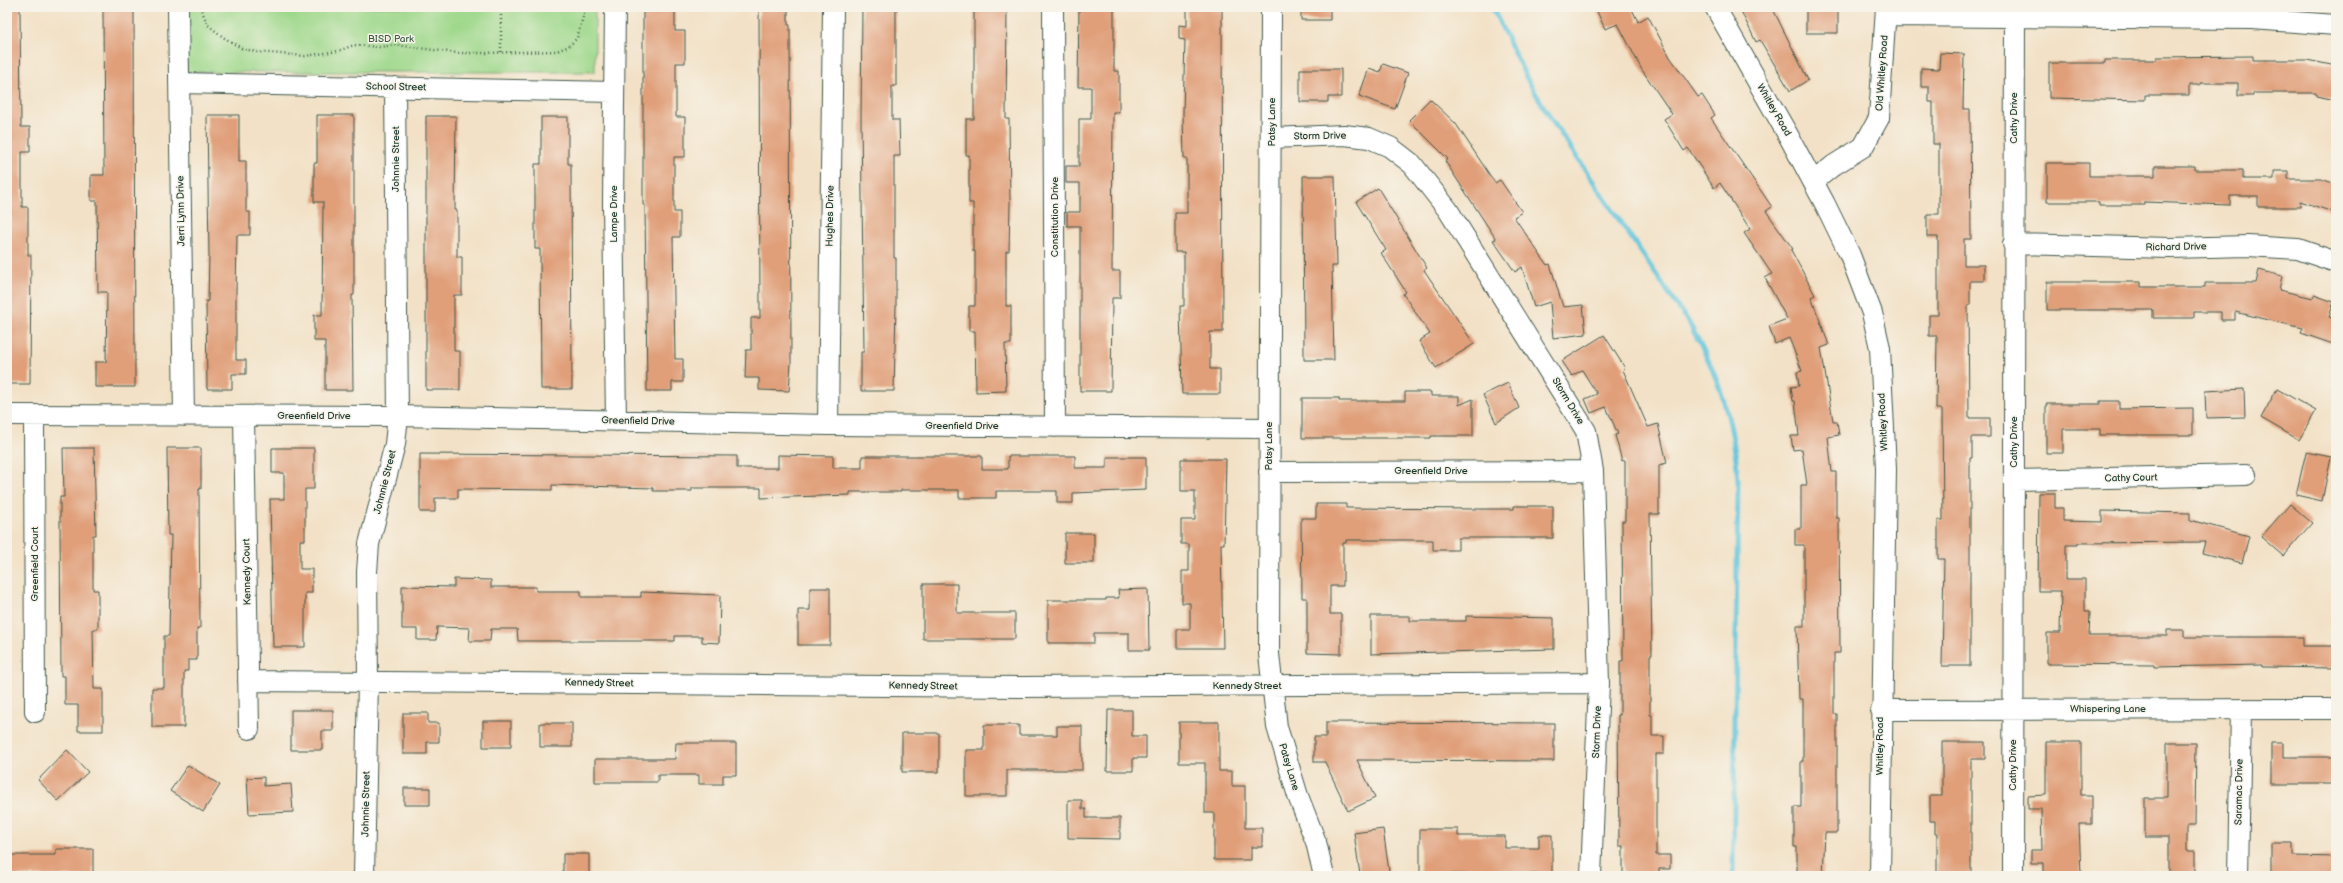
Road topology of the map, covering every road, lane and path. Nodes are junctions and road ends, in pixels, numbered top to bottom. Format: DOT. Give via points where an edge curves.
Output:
graph roads {
  1 [pos="178,7"];
  2 [pos="200,7"];
  3 [pos="501,7"];
  4 [pos="586,7"];
  5 [pos="615,7"];
  6 [pos="833,7"];
  7 [pos="1053,7"];
  8 [pos="1271,7"];
  9 [pos="1715,7"];
  10 [pos="1886,12"];
  11 [pos="2015,12"];
  12 [pos="2252,13"];
  13 [pos="2336,25"];
  14 [pos="501,53"];
  15 [pos="179,83"];
  16 [pos="395,87"];
  17 [pos="614,92"];
  18 [pos="1272,138"];
  19 [pos="1813,182"];
  20 [pos="2013,244"];
  21 [pos="2336,262"];
  22 [pos="7,415"];
  23 [pos="34,415"];
  24 [pos="184,416"];
  25 [pos="244,416"];
  26 [pos="398,416"];
  27 [pos="616,421"];
  28 [pos="828,425"];
  29 [pos="1055,427"];
  30 [pos="1269,428"];
  31 [pos="1593,471"];
  32 [pos="1269,472"];
  33 [pos="2246,475"];
  34 [pos="2015,480"];
  35 [pos="248,681"];
  36 [pos="368,681"];
  37 [pos="1599,683"];
  38 [pos="1272,686"];
  39 [pos="2241,709"];
  40 [pos="2336,709"];
  41 [pos="1880,710"];
  42 [pos="2013,710"];
  43 [pos="35,712"];
  44 [pos="249,729"];
  45 [pos="364,876"];
  46 [pos="1324,876"];
  47 [pos="1591,876"];
  48 [pos="1880,876"];
  49 [pos="2013,876"];
  50 [pos="2238,876"];
  1 -- 15 [label="street, Jerri Lynn Drive"];
  2 -- 14 [label="path" via="208,24 223,37 241,48 257,52 305,56 338,51 354,45 396,45 457,53"];
  3 -- 14 [label="path"];
  4 -- 14 [label="path" via="577,38 569,46 557,51"];
  5 -- 17 [label="street, Lampe Drive"];
  6 -- 28 [label="street, Hughes Drive"];
  7 -- 29 [label="street, Constitution Drive"];
  8 -- 18 [label="street, Patsy Lane"];
  9 -- 19 [label="street, Whitley Road"];
  10 -- 11 [label="street"];
  10 -- 19 [label="street, Old Whitley Road" via="1879,118 1863,148 1834,165"];
  11 -- 12 [label="street"];
  11 -- 20 [label="street, Cathy Drive"];
  12 -- 13 [label="street"];
  15 -- 16 [label="street, School Street"];
  15 -- 24 [label="street, Jerri Lynn Drive"];
  16 -- 17 [label="street, School Street"];
  16 -- 26 [label="street, Johnnie Street"];
  17 -- 27 [label="street, Lampe Drive"];
  18 -- 30 [label="street, Patsy Lane"];
  18 -- 31 [label="street, Storm Drive" via="1344,135 1369,138 1390,148 1412,164 1448,210 1586,431"];
  19 -- 41 [label="street, Whitley Road" via="1850,255 1872,313 1880,348 1886,469"];
  20 -- 21 [label="street, Richard Drive" via="2170,248 2248,246 2298,249"];
  20 -- 34 [label="street, Cathy Drive"];
  22 -- 23 [label="street, Greenfield Drive"];
  23 -- 24 [label="street, Greenfield Drive"];
  23 -- 43 [label="street, Greenfield Court"];
  24 -- 25 [label="street, Greenfield Drive"];
  25 -- 26 [label="street, Greenfield Drive"];
  25 -- 35 [label="street, Kennedy Court"];
  26 -- 27 [label="street, Greenfield Drive"];
  26 -- 36 [label="street, Johnnie Street" via="395,444 369,544"];
  27 -- 28 [label="street, Greenfield Drive"];
  28 -- 29 [label="street, Greenfield Drive"];
  29 -- 30 [label="street, Greenfield Drive"];
  30 -- 32 [label="street, Patsy Lane"];
  31 -- 32 [label="street, Greenfield Drive"];
  31 -- 37 [label="street, Storm Drive"];
  32 -- 38 [label="street, Patsy Lane" via="1269,654"];
  33 -- 34 [label="street, Cathy Court"];
  34 -- 42 [label="street, Cathy Drive"];
  35 -- 36 [label="street, Kennedy Street"];
  35 -- 44 [label="street, Kennedy Court"];
  36 -- 38 [label="street, Kennedy Street" via="1021,687"];
  36 -- 45 [label="street, Johnnie Street"];
  37 -- 38 [label="street, Kennedy Street"];
  37 -- 47 [label="street, Storm Drive"];
  38 -- 46 [label="street, Patsy Lane" via="1277,727 1298,796 1316,842"];
  39 -- 40 [label="street, Whispering Lane"];
  39 -- 42 [label="street, Whispering Lane"];
  39 -- 50 [label="street, Saramac Drive"];
  41 -- 42 [label="street, Whispering Lane"];
  41 -- 48 [label="street, Whitley Road"];
  42 -- 49 [label="street, Cathy Drive"];
}
